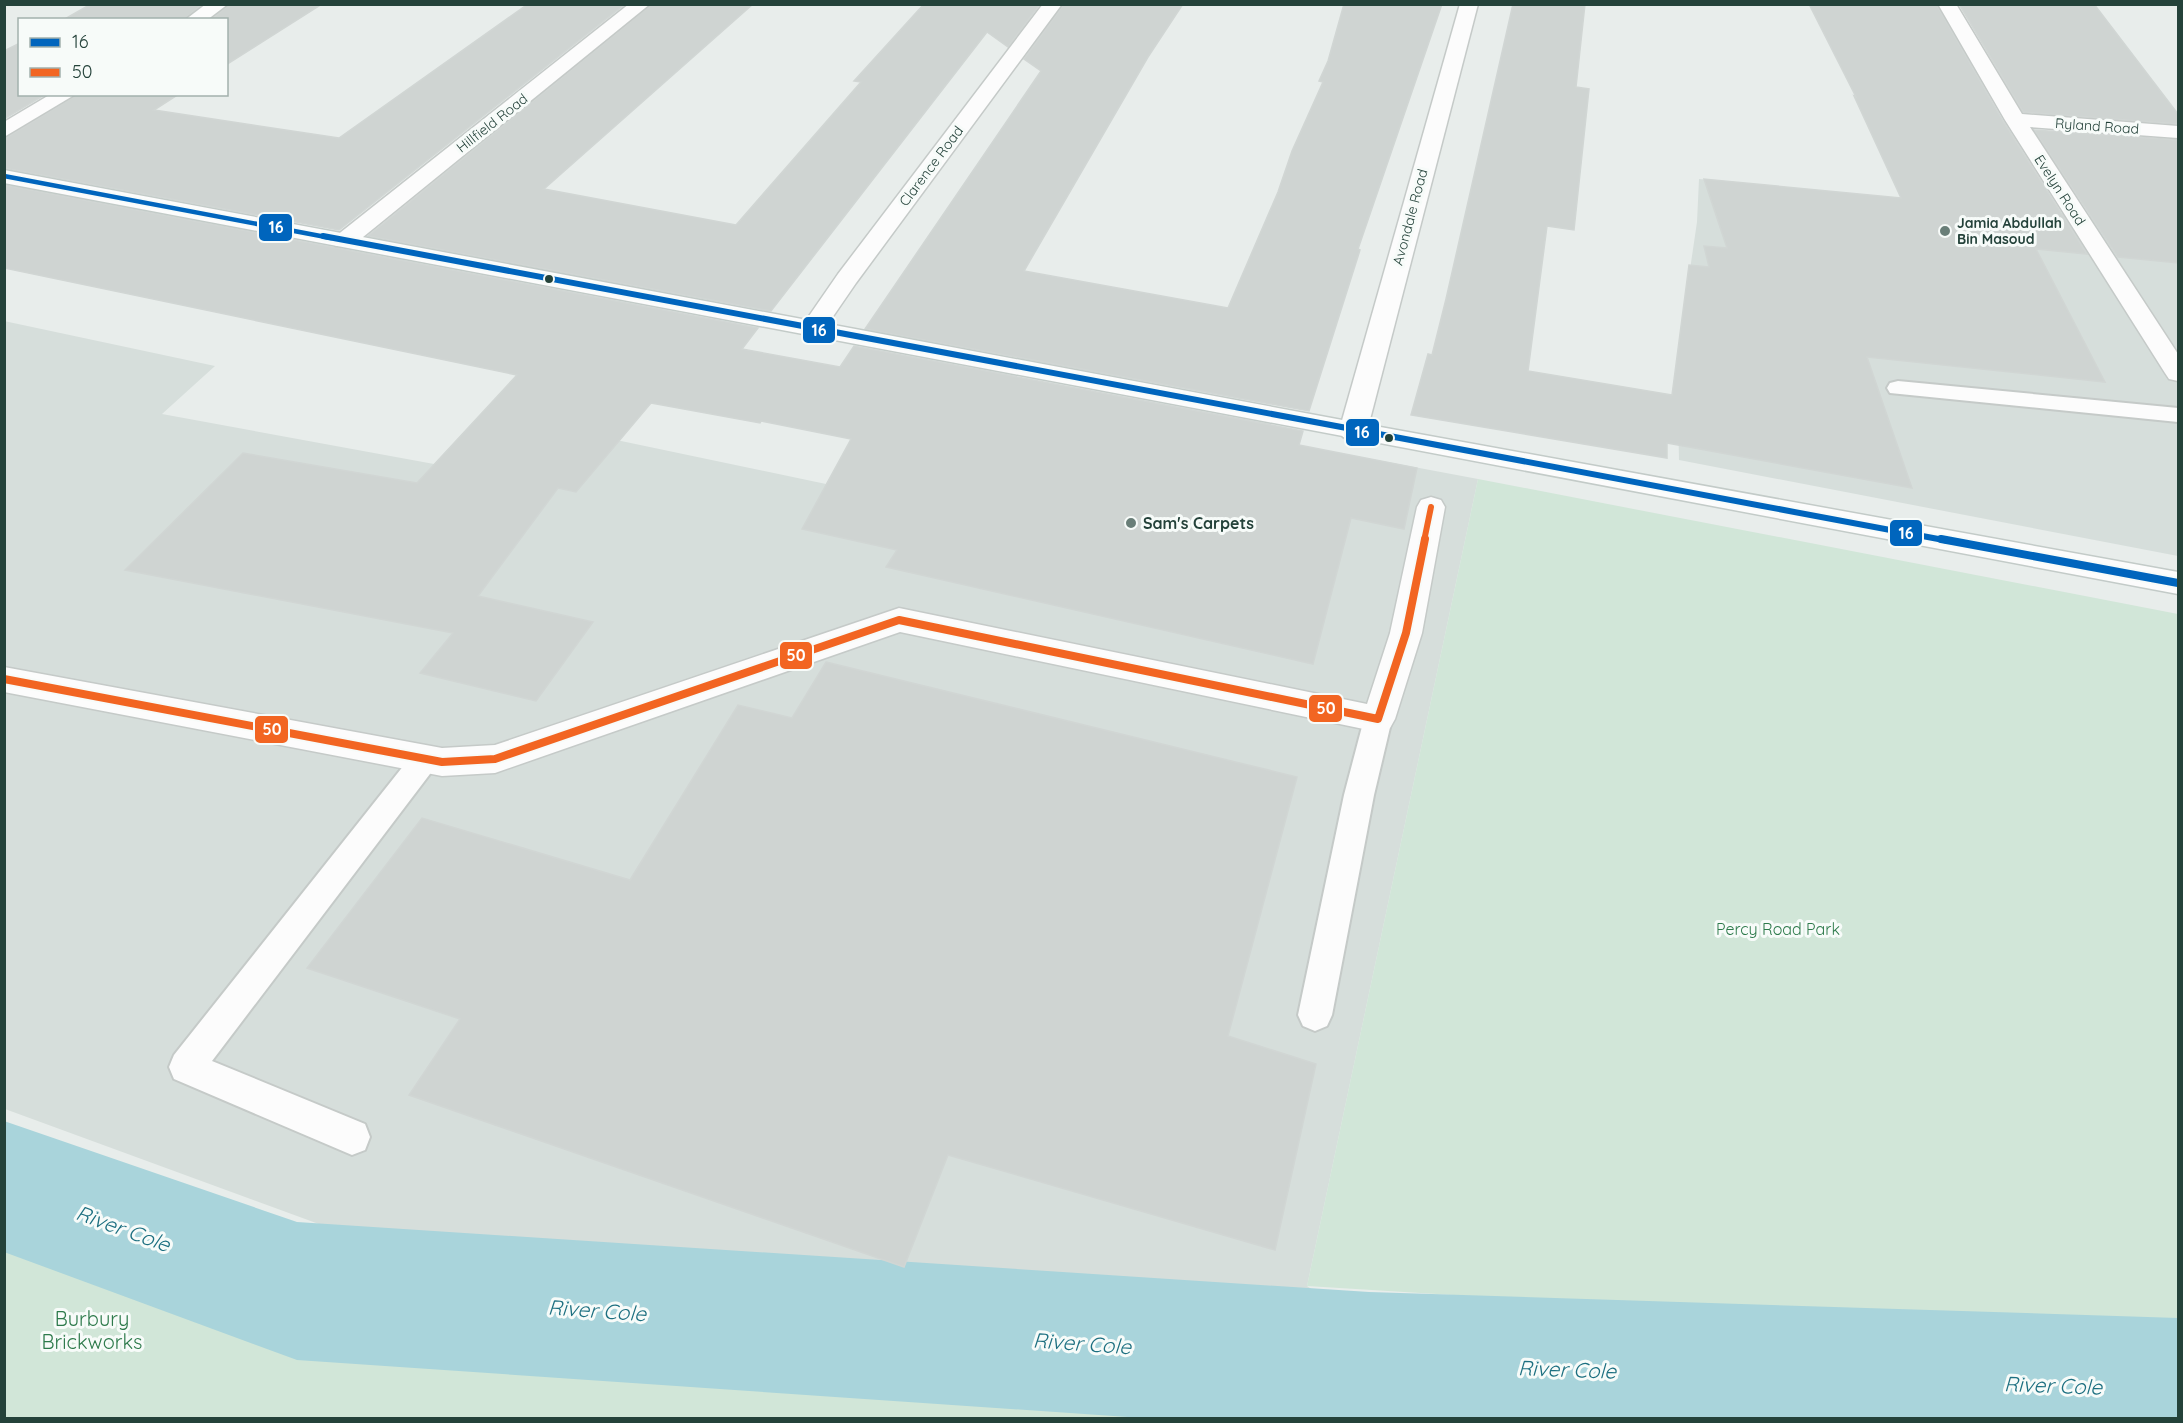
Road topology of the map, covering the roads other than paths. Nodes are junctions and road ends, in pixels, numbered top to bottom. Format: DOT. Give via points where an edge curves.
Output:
graph roads {
  1 [pos="219,4"];
  2 [pos="641,4"];
  3 [pos="1053,4"];
  4 [pos="1469,4"];
  5 [pos="1947,4"];
  6 [pos="197,18"];
  7 [pos="63,96"];
  8 [pos="2015,120"];
  9 [pos="4,130"];
  10 [pos="2178,132"];
  11 [pos="4,176"];
  12 [pos="344,241"];
  13 [pos="812,329"];
  14 [pos="2178,373"];
  15 [pos="1898,388"];
  16 [pos="2178,415"];
  17 [pos="1353,431"];
  18 [pos="1431,507"];
  19 [pos="2178,583"];
  20 [pos="4,679"];
  21 [pos="1378,719"];
  22 [pos="426,758"];
  23 [pos="1315,1016"];
  24 [pos="352,1137"];
  1 -- 6 [label="street"];
  2 -- 12 [label="street, Hillfield Road"];
  3 -- 13 [label="street, Clarence Road"];
  4 -- 17 [label="street, Avondale Road"];
  5 -- 8 [label="street, Evelyn Road"];
  7 -- 9 [label="street"];
  8 -- 10 [label="street, Ryland Road"];
  8 -- 14 [label="street, Evelyn Road"];
  11 -- 12 [label="street"];
  12 -- 13 [label="street"];
  13 -- 17 [label="street"];
  15 -- 16 [label="lane"];
  17 -- 19 [label="street"];
  18 -- 21 [label="street" via="1406,633"];
  20 -- 22 [label="street"];
  21 -- 22 [label="street" via="899,620 495,759 442,762"];
  21 -- 23 [label="lane"];
  22 -- 24 [label="lane" via="186,1067"];
}
